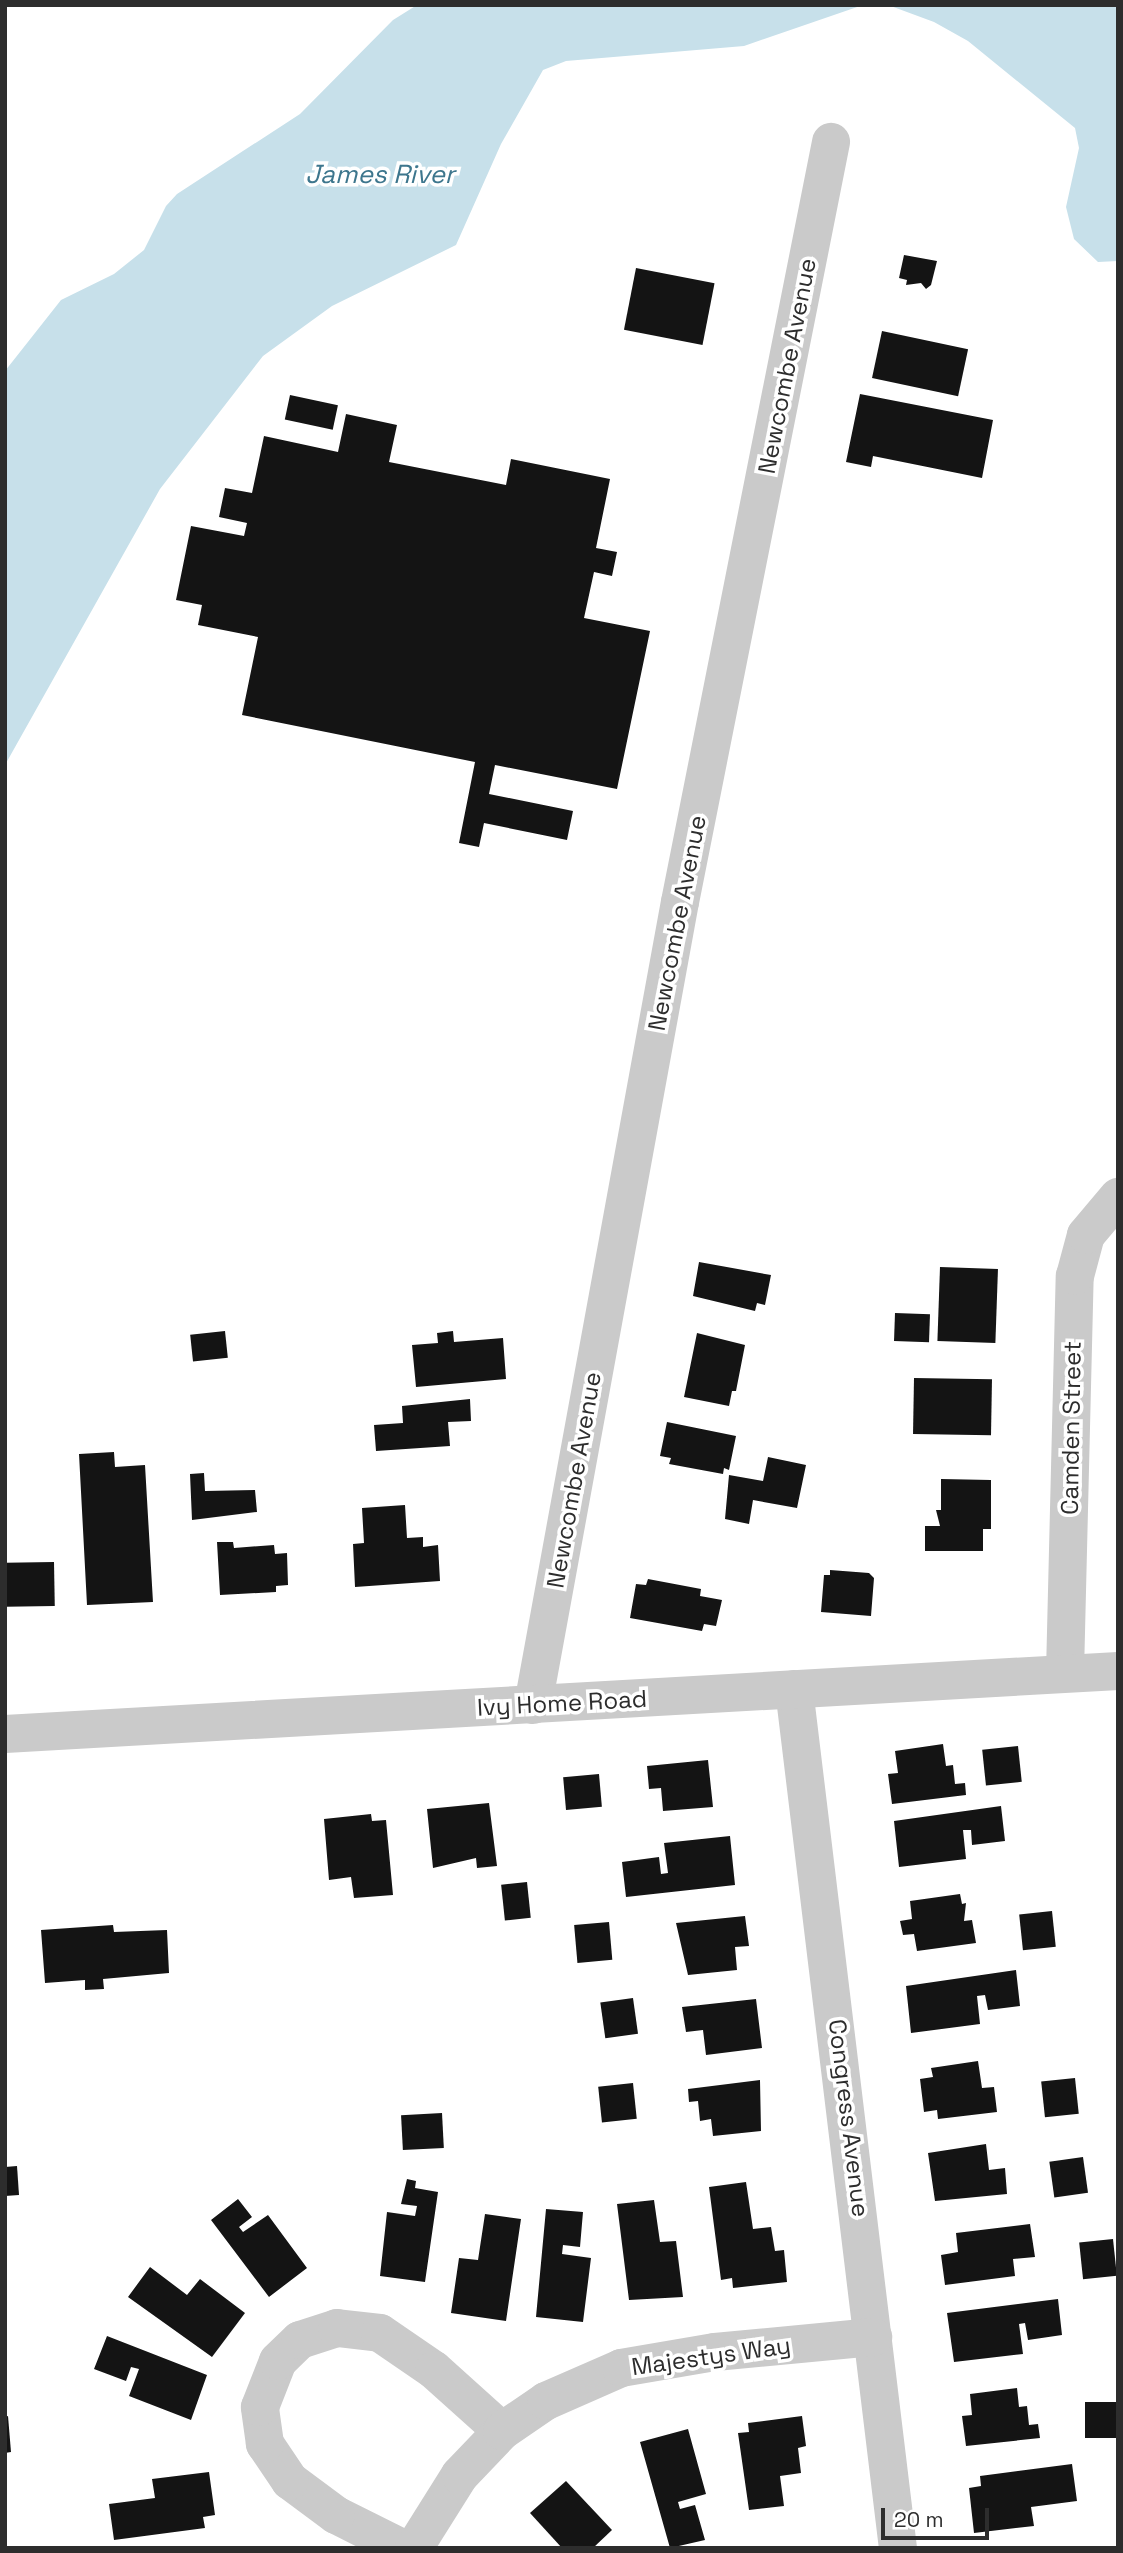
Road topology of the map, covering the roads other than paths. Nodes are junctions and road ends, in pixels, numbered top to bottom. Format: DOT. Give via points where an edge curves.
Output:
graph roads {
  1 [pos="831,142"];
  2 [pos="1118,1197"];
  3 [pos="1118,1671"];
  4 [pos="1065,1673"];
  5 [pos="794,1689"];
  6 [pos="533,1704"];
  7 [pos="5,1734"];
  8 [pos="873,2337"];
  9 [pos="502,2431"];
  10 [pos="402,2548"];
  11 [pos="414,2548"];
  12 [pos="898,2548"];
  1 -- 6 [label="street, Newcombe Avenue" via="680,902"];
  2 -- 4 [label="street, Camden Street" via="1086,1235 1075,1276"];
  3 -- 4 [label="street, Ivy Home Road"];
  4 -- 5 [label="street, Ivy Home Road"];
  5 -- 6 [label="street, Ivy Home Road"];
  5 -- 8 [label="street, Congress Avenue"];
  6 -- 7 [label="street, Ivy Home Road"];
  8 -- 9 [label="street, Majestys Way" via="715,2352 621,2368 546,2401"];
  8 -- 12 [label="street, Congress Avenue"];
  9 -- 10 [label="street" via="434,2370 380,2333 337,2328 300,2340 278,2361 261,2407 265,2444 290,2481 336,2515"];
  9 -- 11 [label="street, Majestys Way" via="460,2475"];
}
